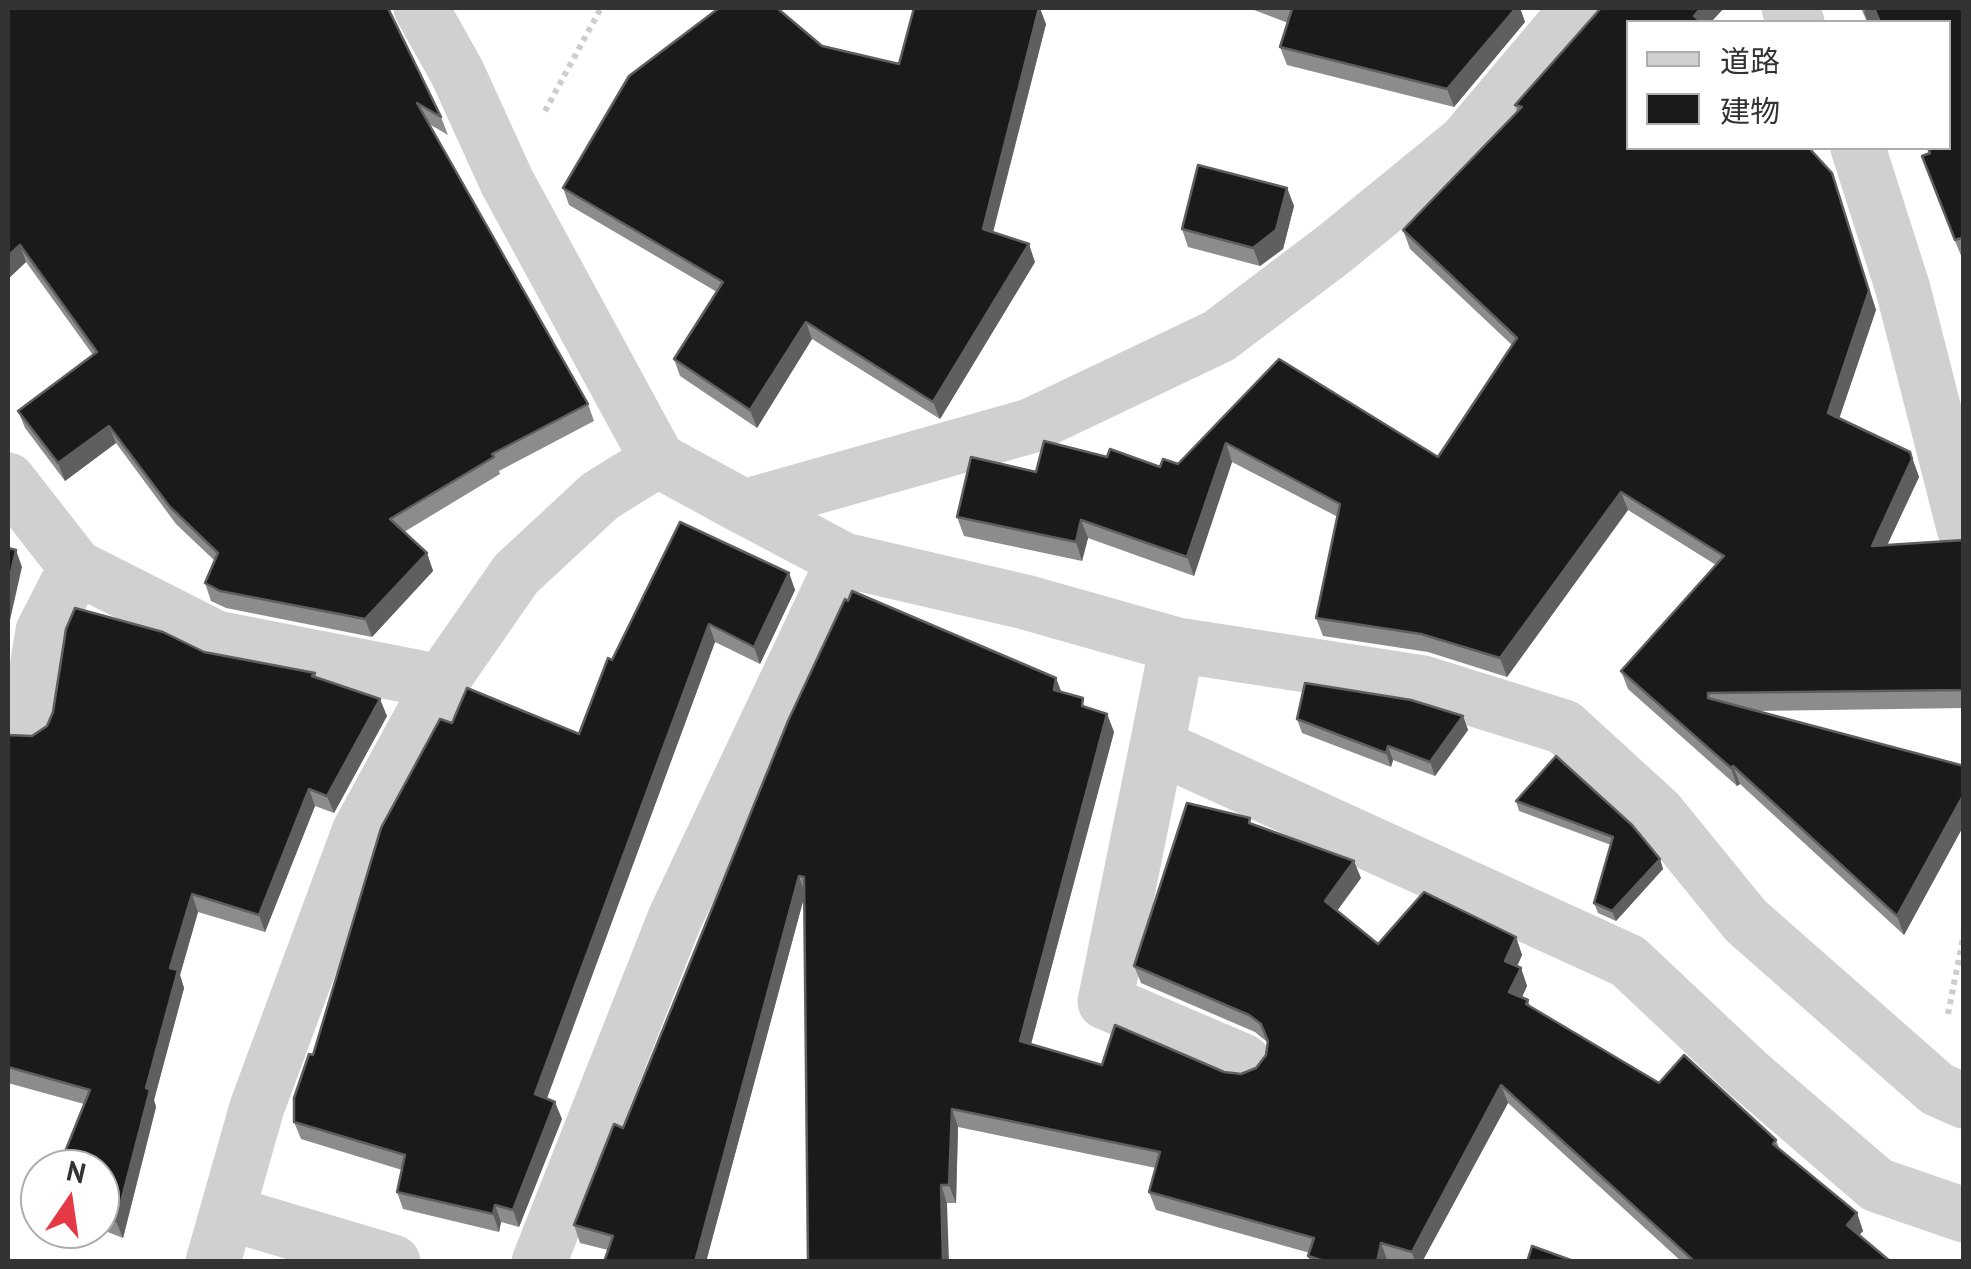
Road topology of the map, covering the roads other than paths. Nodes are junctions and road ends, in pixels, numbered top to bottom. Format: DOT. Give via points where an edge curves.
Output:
graph roads {
  1 [pos="421,8"];
  2 [pos="1578,8"];
  3 [pos="1859,150"];
  4 [pos="658,460"];
  5 [pos="8,480"];
  6 [pos="744,507"];
  7 [pos="1964,528"];
  8 [pos="844,560"];
  9 [pos="76,567"];
  10 [pos="1177,645"];
  11 [pos="441,682"];
  12 [pos="8,721"];
  13 [pos="1157,746"];
  14 [pos="1243,1061"];
  15 [pos="1964,1100"];
  16 [pos="1964,1215"];
  17 [pos="221,1238"];
  18 [pos="392,1262"];
  19 [pos="539,1262"];
  1 -- 4 [label="street" via="506,182"];
  2 -- 6 [label="street" via="1465,142 1219,336 1030,426"];
  3 -- 7 [label="street" via="1904,289"];
  4 -- 6 [label="street"];
  4 -- 11 [label="street" via="600,496 516,574"];
  5 -- 9 [label="street"];
  6 -- 8 [label="street"];
  8 -- 10 [label="street"];
  8 -- 19 [label="street" via="675,918"];
  9 -- 11 [label="street" via="216,638"];
  9 -- 12 [label="street" via="43,631 28,724"];
  10 -- 13 [label="street"];
  10 -- 15 [label="street" via="1423,682 1564,727 1658,812 1746,921 1937,1089"];
  11 -- 17 [label="street" via="360,832 256,1107"];
  13 -- 14 [label="street" via="1105,1002"];
  13 -- 16 [label="street" via="1628,961 1877,1185"];
  17 -- 18 [label="street"];
}
